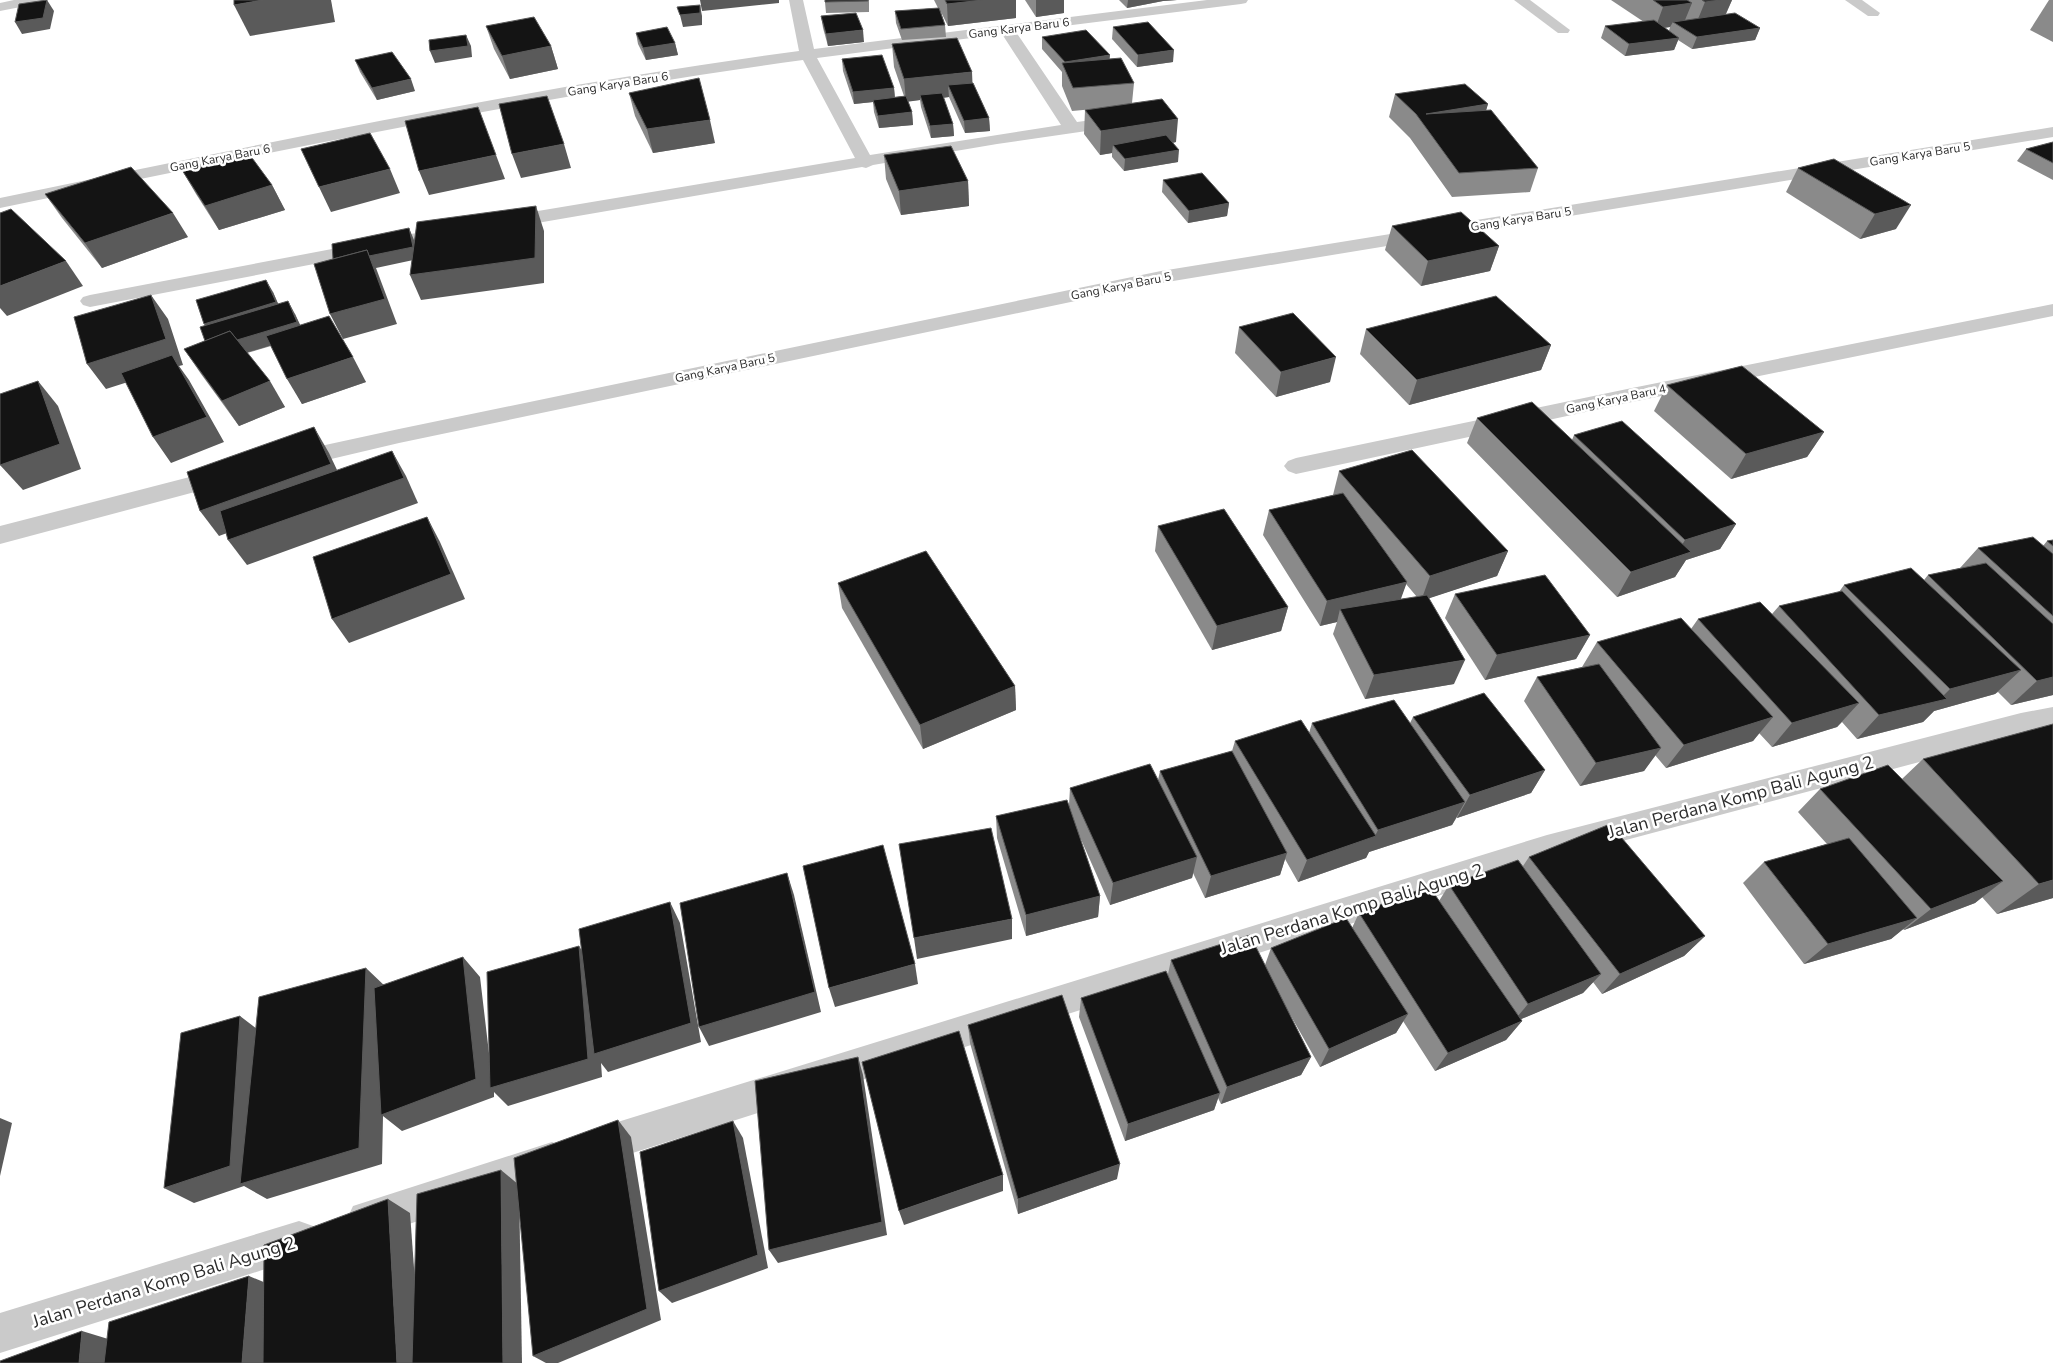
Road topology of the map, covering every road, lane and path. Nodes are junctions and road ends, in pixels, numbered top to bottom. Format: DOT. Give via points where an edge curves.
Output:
graph roads {
  1 [pos="36,0"];
  2 [pos="796,0"];
  3 [pos="1241,0"];
  4 [pos="1521,0"];
  5 [pos="1852,0"];
  6 [pos="0,7"];
  7 [pos="1873,13"];
  8 [pos="1007,30"];
  9 [pos="1563,30"];
  10 [pos="808,55"];
  11 [pos="1134,120"];
  12 [pos="1072,128"];
  13 [pos="2053,132"];
  14 [pos="866,163"];
  15 [pos="0,203"];
  16 [pos="90,301"];
  17 [pos="2053,310"];
  18 [pos="278,464"];
  19 [pos="1296,466"];
  20 [pos="214,478"];
  21 [pos="0,535"];
  22 [pos="2053,718"];
  23 [pos="0,1334"];
  1 -- 6 [label="street"];
  2 -- 10 [label="street"];
  3 -- 8 [label="street, Gang Karya Baru 6"];
  4 -- 9 [label="street"];
  5 -- 7 [label="street"];
  8 -- 10 [label="street, Gang Karya Baru 6"];
  8 -- 12 [label="street"];
  10 -- 14 [label="street"];
  10 -- 15 [label="street, Gang Karya Baru 6" via="492,105"];
  11 -- 12 [label="street"];
  12 -- 14 [label="street"];
  13 -- 18 [label="street, Gang Karya Baru 5" via="1161,277"];
  14 -- 16 [label="street" via="476,227"];
  17 -- 19 [label="street, Gang Karya Baru 4"];
  20 -- 21 [label="street"];
  22 -- 23 [label="street, Jalan Perdana Komp Bali Agung 2" via="1546,848"];
}
